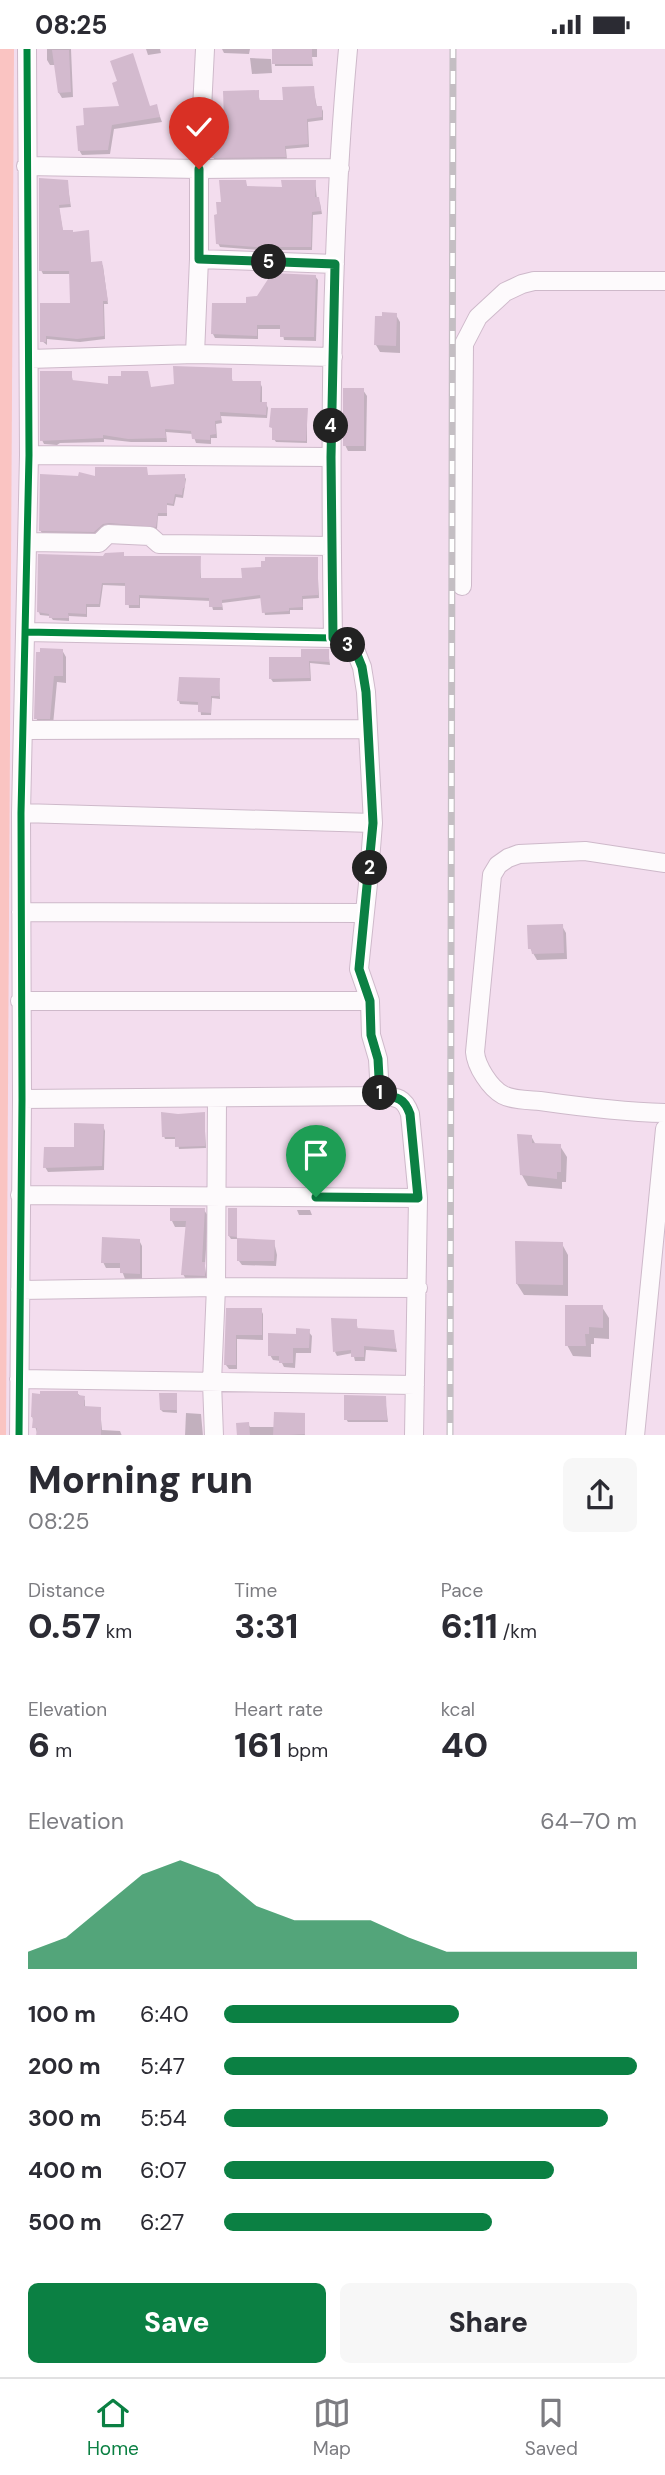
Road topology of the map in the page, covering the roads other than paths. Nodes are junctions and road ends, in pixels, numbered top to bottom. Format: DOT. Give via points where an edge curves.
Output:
graph roads {
  1 [pos="27,49"];
  2 [pos="205,49"];
  3 [pos="348,49"];
  4 [pos="26,166"];
  5 [pos="340,168"];
  6 [pos="199,169"];
  7 [pos="199,259"];
  8 [pos="335,264"];
  9 [pos="665,281"];
  10 [pos="195,354"];
  11 [pos="332,356"];
  12 [pos="29,359"];
  13 [pos="29,454"];
  14 [pos="331,457"];
  15 [pos="28,542"];
  16 [pos="332,546"];
  17 [pos="462,586"];
  18 [pos="26,632"];
  19 [pos="333,638"];
  20 [pos="368,729"];
  21 [pos="23,730"];
  22 [pos="21,813"];
  23 [pos="373,823"];
  24 [pos="665,863"];
  25 [pos="21,912"];
  26 [pos="365,913"];
  27 [pos="20,1001"];
  28 [pos="370,1001"];
  29 [pos="380,1096"];
  30 [pos="217,1098"];
  31 [pos="22,1099"];
  32 [pos="665,1113"];
  33 [pos="665,1129"];
  34 [pos="20,1195"];
  35 [pos="215,1195"];
  36 [pos="418,1198"];
  37 [pos="216,1287"];
  38 [pos="418,1288"];
  39 [pos="20,1290"];
  40 [pos="19,1379"];
  41 [pos="212,1381"];
  42 [pos="415,1385"];
  43 [pos="19,1435"];
  44 [pos="214,1435"];
  45 [pos="414,1435"];
  46 [pos="635,1435"];
  1 -- 4 [label="street"];
  2 -- 6 [label="street"];
  3 -- 5 [label="street"];
  4 -- 6 [label="street"];
  4 -- 12 [label="street"];
  5 -- 6 [label="street"];
  5 -- 8 [label="street"];
  6 -- 7 [label="street"];
  7 -- 8 [label="street"];
  7 -- 10 [label="street"];
  8 -- 11 [label="street"];
  9 -- 17 [label="street" via="534,281 505,292 478,317 464,344"];
  10 -- 11 [label="street"];
  10 -- 12 [label="street"];
  11 -- 14 [label="street"];
  12 -- 13 [label="street"];
  13 -- 14 [label="street"];
  13 -- 15 [label="street"];
  14 -- 16 [label="street"];
  15 -- 16 [label="street" via="99,543 108,534 150,536 159,544"];
  15 -- 18 [label="street"];
  16 -- 19 [label="street"];
  18 -- 19 [label="street"];
  18 -- 21 [label="street"];
  19 -- 20 [label="street" via="356,652 362,667"];
  20 -- 21 [label="street"];
  20 -- 23 [label="street"];
  21 -- 22 [label="street"];
  22 -- 23 [label="street"];
  22 -- 25 [label="street"];
  23 -- 26 [label="street"];
  24 -- 32 [label="street" via="585,851 519,854 498,865 492,875 475,1052 488,1083 504,1096 622,1112"];
  25 -- 26 [label="street"];
  25 -- 27 [label="street"];
  26 -- 28 [label="street" via="359,969"];
  27 -- 28 [label="street"];
  27 -- 31 [label="street"];
  28 -- 29 [label="street"];
  29 -- 30 [label="street"];
  29 -- 36 [label="street" via="396,1097 410,1114"];
  30 -- 31 [label="street"];
  30 -- 35 [label="street"];
  31 -- 34 [label="street"];
  33 -- 46 [label="street"];
  34 -- 35 [label="street"];
  34 -- 39 [label="street"];
  35 -- 36 [label="street"];
  35 -- 37 [label="street"];
  36 -- 38 [label="street"];
  37 -- 38 [label="street"];
  37 -- 39 [label="street"];
  37 -- 41 [label="street"];
  38 -- 42 [label="street"];
  39 -- 40 [label="street"];
  40 -- 41 [label="street"];
  40 -- 43 [label="street"];
  41 -- 42 [label="street"];
  41 -- 44 [label="street"];
  42 -- 45 [label="street"];
}
